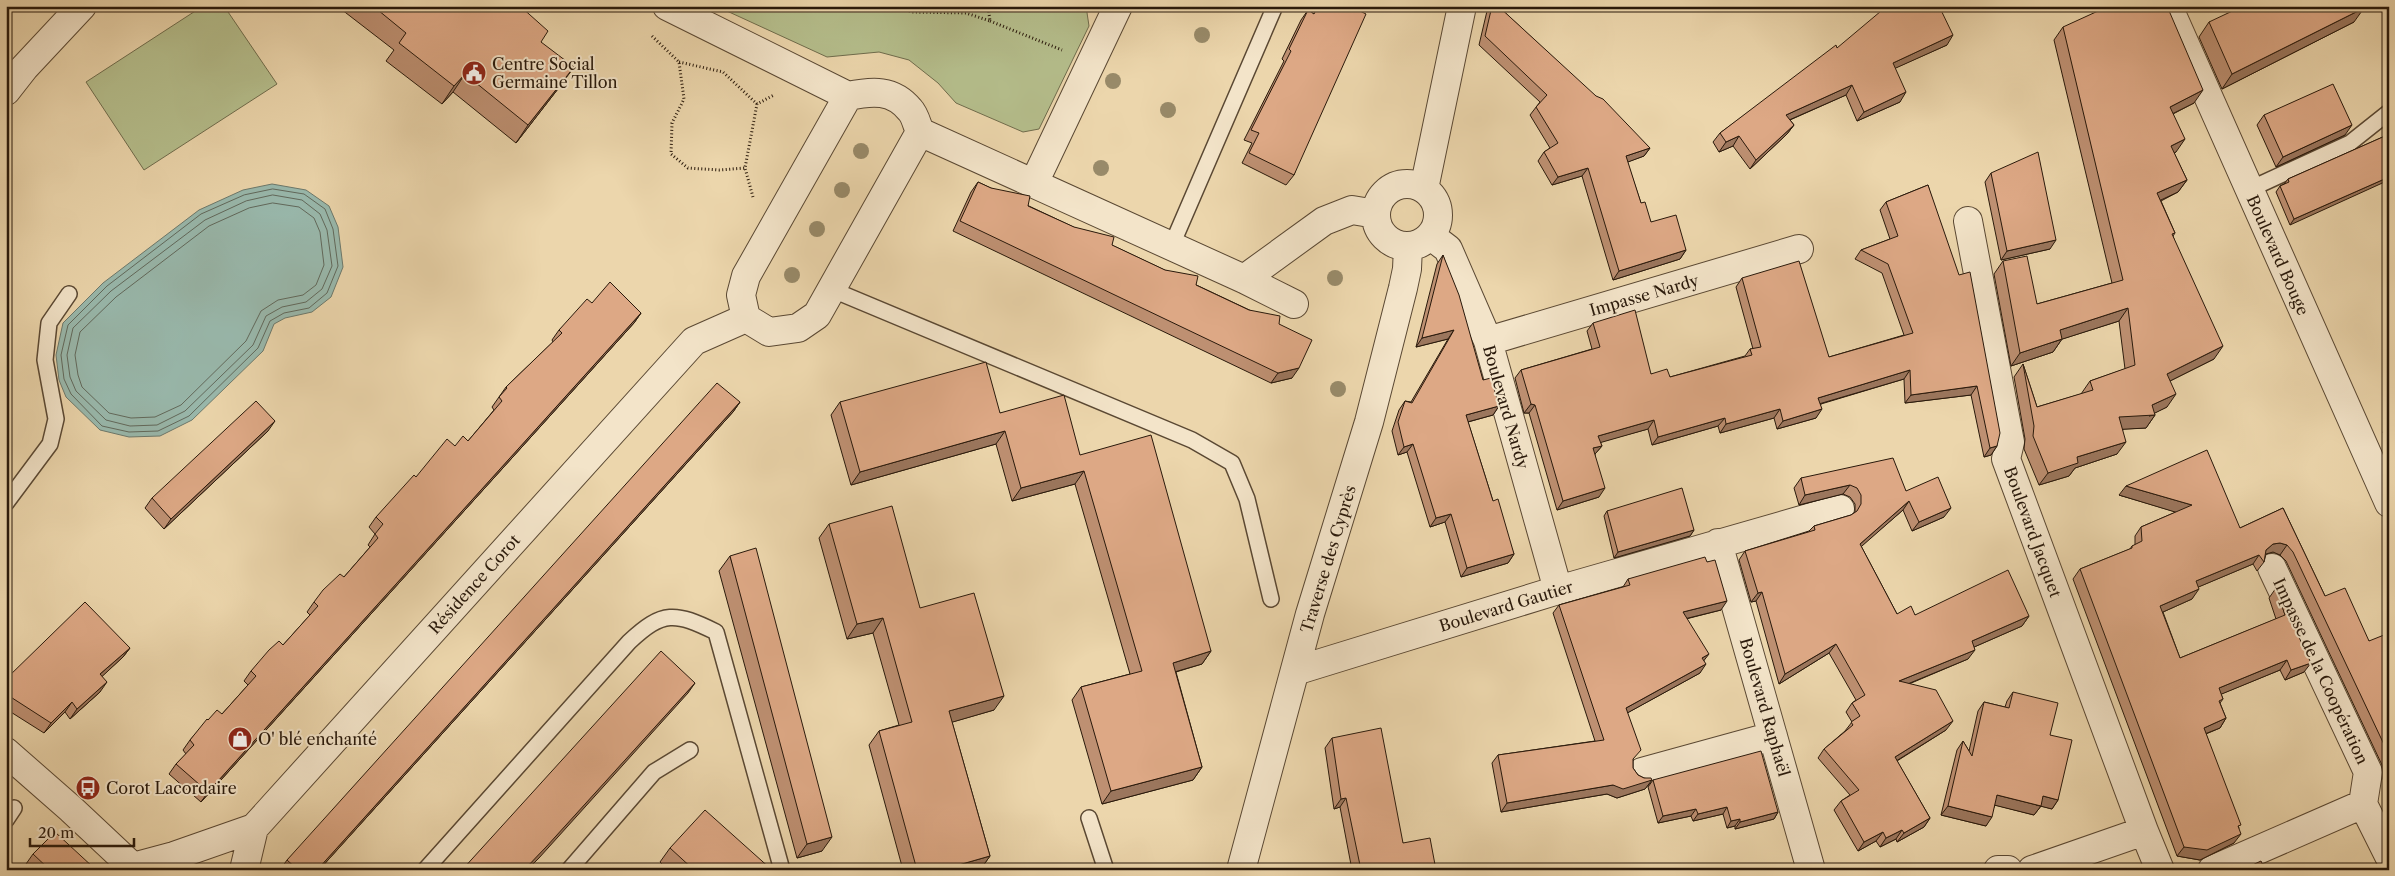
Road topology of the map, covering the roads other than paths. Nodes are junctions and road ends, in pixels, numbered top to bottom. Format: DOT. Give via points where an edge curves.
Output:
graph roads {
  1 [pos="82,6"];
  2 [pos="667,6"];
  3 [pos="1118,6"];
  4 [pos="1275,6"];
  5 [pos="1462,6"];
  6 [pos="2168,6"];
  7 [pos="6,91"];
  8 [pos="848,96"];
  9 [pos="2389,112"];
  10 [pos="920,132"];
  11 [pos="1034,183"];
  12 [pos="1424,189"];
  13 [pos="2248,190"];
  14 [pos="1376,214"];
  15 [pos="1968,221"];
  16 [pos="1419,241"];
  17 [pos="1170,247"];
  18 [pos="1799,249"];
  19 [pos="1244,279"];
  20 [pos="833,290"];
  21 [pos="69,294"];
  22 [pos="1294,304"];
  23 [pos="746,318"];
  24 [pos="1488,341"];
  25 [pos="6,503"];
  26 [pos="2389,503"];
  27 [pos="1840,509"];
  28 [pos="1718,543"];
  29 [pos="2272,568"];
  30 [pos="1558,590"];
  31 [pos="1271,599"];
  32 [pos="1295,671"];
  33 [pos="1773,736"];
  34 [pos="690,750"];
  35 [pos="6,752"];
  36 [pos="1642,772"];
  37 [pos="2363,804"];
  38 [pos="1089,818"];
  39 [pos="254,828"];
  40 [pos="2144,831"];
  41 [pos="2389,856"];
  42 [pos="135,868"];
  43 [pos="575,868"];
  44 [pos="244,870"];
  45 [pos="425,870"];
  46 [pos="782,870"];
  47 [pos="1106,870"];
  48 [pos="1241,870"];
  49 [pos="1811,870"];
  50 [pos="1998,870"];
  51 [pos="2008,870"];
  52 [pos="2032,870"];
  53 [pos="2160,870"];
  54 [pos="2212,870"];
  1 -- 7 [label="street"];
  2 -- 8 [label="street"];
  3 -- 11 [label="street"];
  4 -- 17 [label="lane"];
  5 -- 12 [label="street"];
  6 -- 13 [label="street, Boulevard Bouge"];
  8 -- 10 [label="street" via="871,91 894,97 911,111"];
  8 -- 23 [label="street" via="746,276 741,295"];
  9 -- 13 [label="lane" via="2350,143"];
  10 -- 11 [label="street"];
  10 -- 20 [label="street"];
  11 -- 17 [label="street"];
  12 -- 14 [label="street" via="1415,185 1395,187 1385,193"];
  12 -- 16 [label="street" via="1432,196 1439,217"];
  13 -- 26 [label="street, Boulevard Bouge"];
  14 -- 16 [label="street" via="1378,226 1385,237 1396,244"];
  14 -- 19 [label="street" via="1352,210 1324,221"];
  15 -- 40 [label="street, Boulevard Jacquet" via="2010,442 2006,459"];
  16 -- 24 [label="street, Boulevard Nardy" via="1448,249"];
  16 -- 32 [label="street, Traverse des Cyprès" via="1407,269 1369,422"];
  17 -- 19 [label="street"];
  18 -- 24 [label="street, Impasse Nardy"];
  19 -- 22 [label="street"];
  20 -- 23 [label="street" via="817,315 798,328 769,332"];
  20 -- 31 [label="lane" via="1192,440 1232,464 1247,499"];
  21 -- 25 [label="lane" via="49,323 45,360 56,419 50,444"];
  23 -- 39 [label="street, Résidence Corot" via="694,341"];
  24 -- 30 [label="street, Boulevard Nardy"];
  27 -- 28 [label="street, Boulevard Gautier"];
  28 -- 30 [label="street, Boulevard Gautier"];
  28 -- 33 [label="street, Boulevard Raphaël"];
  29 -- 37 [label="street, Impasse de la Coopération" via="2368,772"];
  30 -- 32 [label="street, Boulevard Gautier"];
  32 -- 48 [label="street, Traverse des Cyprès"];
  33 -- 36 [label="street"];
  33 -- 49 [label="street, Boulevard Raphaël"];
  34 -- 43 [label="lane" via="654,772"];
  35 -- 42 [label="street"];
  37 -- 41 [label="street"];
  37 -- 54 [label="street"];
  38 -- 47 [label="lane"];
  39 -- 42 [label="street, Résidence Corot"];
  39 -- 44 [label="street, Résidence Corot"];
  40 -- 52 [label="street"];
  40 -- 53 [label="street, Boulevard Jacquet"];
  45 -- 46 [label="lane" via="629,642 648,625 673,616 716,632"];
  50 -- 51 [label="street"];
}
